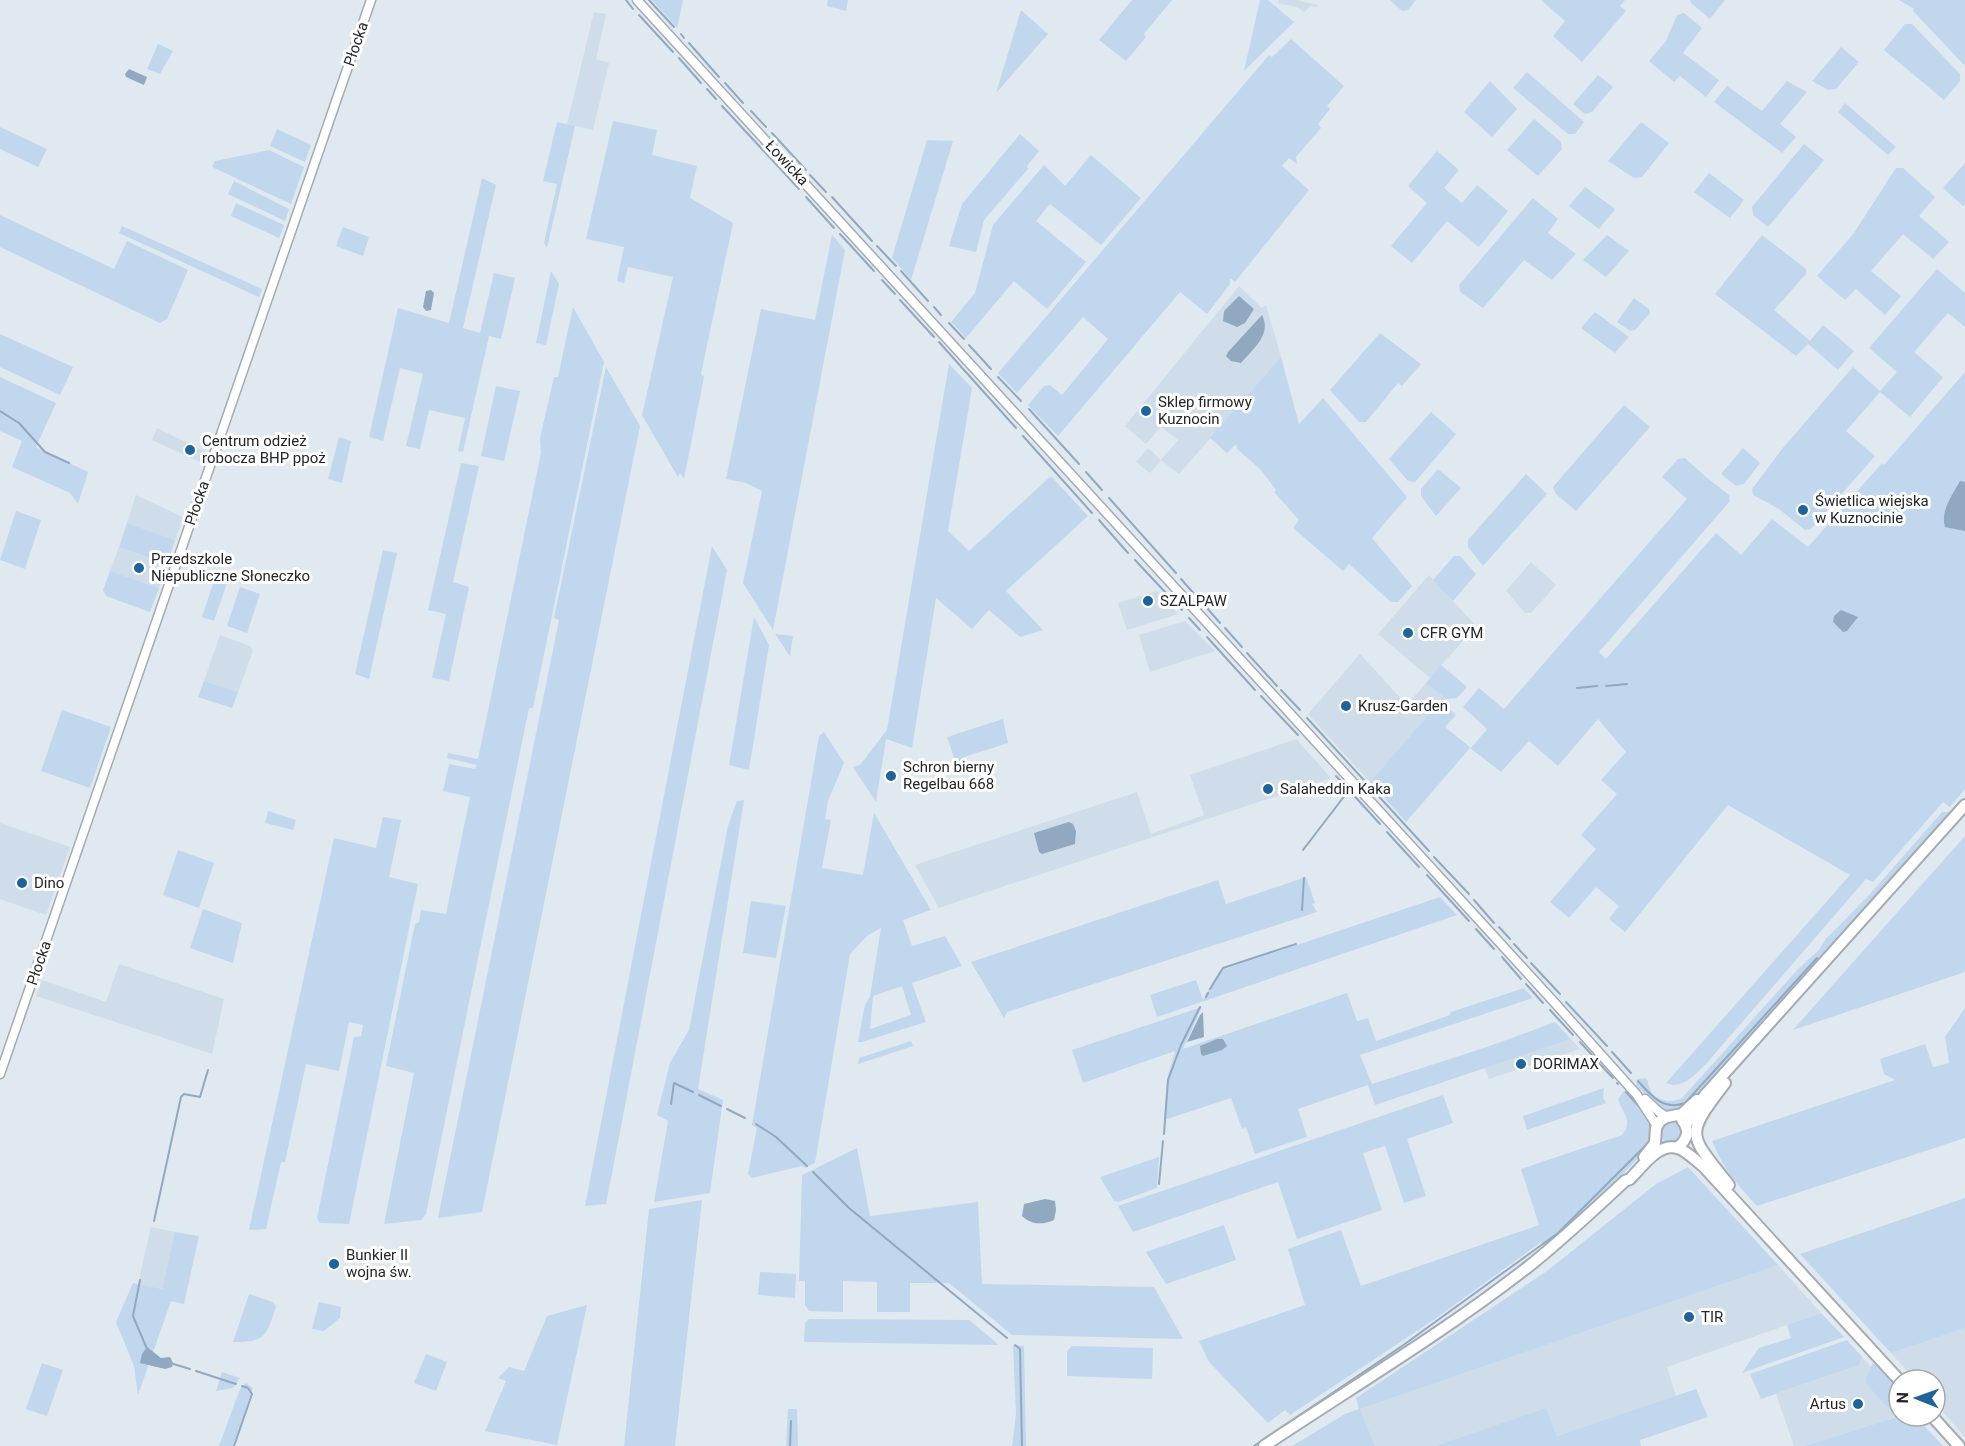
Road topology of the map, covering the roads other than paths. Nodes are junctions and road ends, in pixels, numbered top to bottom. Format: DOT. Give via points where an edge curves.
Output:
graph roads {
  1 [pos="371,0"];
  2 [pos="637,0"];
  3 [pos="1965,805"];
  4 [pos="1743,1053"];
  5 [pos="0,1074"];
  6 [pos="1637,1095"];
  7 [pos="1705,1095"];
  8 [pos="1671,1117"];
  9 [pos="1686,1125"];
  10 [pos="1657,1131"];
  11 [pos="1686,1138"];
  12 [pos="1672,1148"];
  13 [pos="1704,1167"];
  14 [pos="1625,1181"];
  15 [pos="1740,1206"];
  16 [pos="1888,1368"];
  17 [pos="1943,1428"];
  18 [pos="1264,1446"];
  19 [pos="1959,1446"];
  1 -- 5 [label="street, Płocka"];
  2 -- 6 [label="street, Łowicka"];
  3 -- 4 [label="main road"];
  4 -- 7 [label="main road"];
  4 -- 15 [label="main road" via="1700,1116 1695,1130 1699,1146"];
  6 -- 8 [label="street" via="1659,1113"];
  6 -- 10 [label="street"];
  7 -- 8 [label="main road" via="1682,1114"];
  7 -- 9 [label="main road"];
  8 -- 9 [label="main road"];
  8 -- 10 [label="main road" via="1662,1119"];
  9 -- 11 [label="main road"];
  10 -- 12 [label="main road" via="1660,1143"];
  10 -- 14 [label="main road" via="1652,1148"];
  11 -- 12 [label="main road"];
  11 -- 13 [label="main road"];
  12 -- 13 [label="main road"];
  12 -- 14 [label="main road" via="1655,1154"];
  13 -- 15 [label="main road"];
  14 -- 18 [label="main road" via="1566,1236 1507,1283"];
  15 -- 16 [label="main road"];
  17 -- 19 [label="main road"];
}
